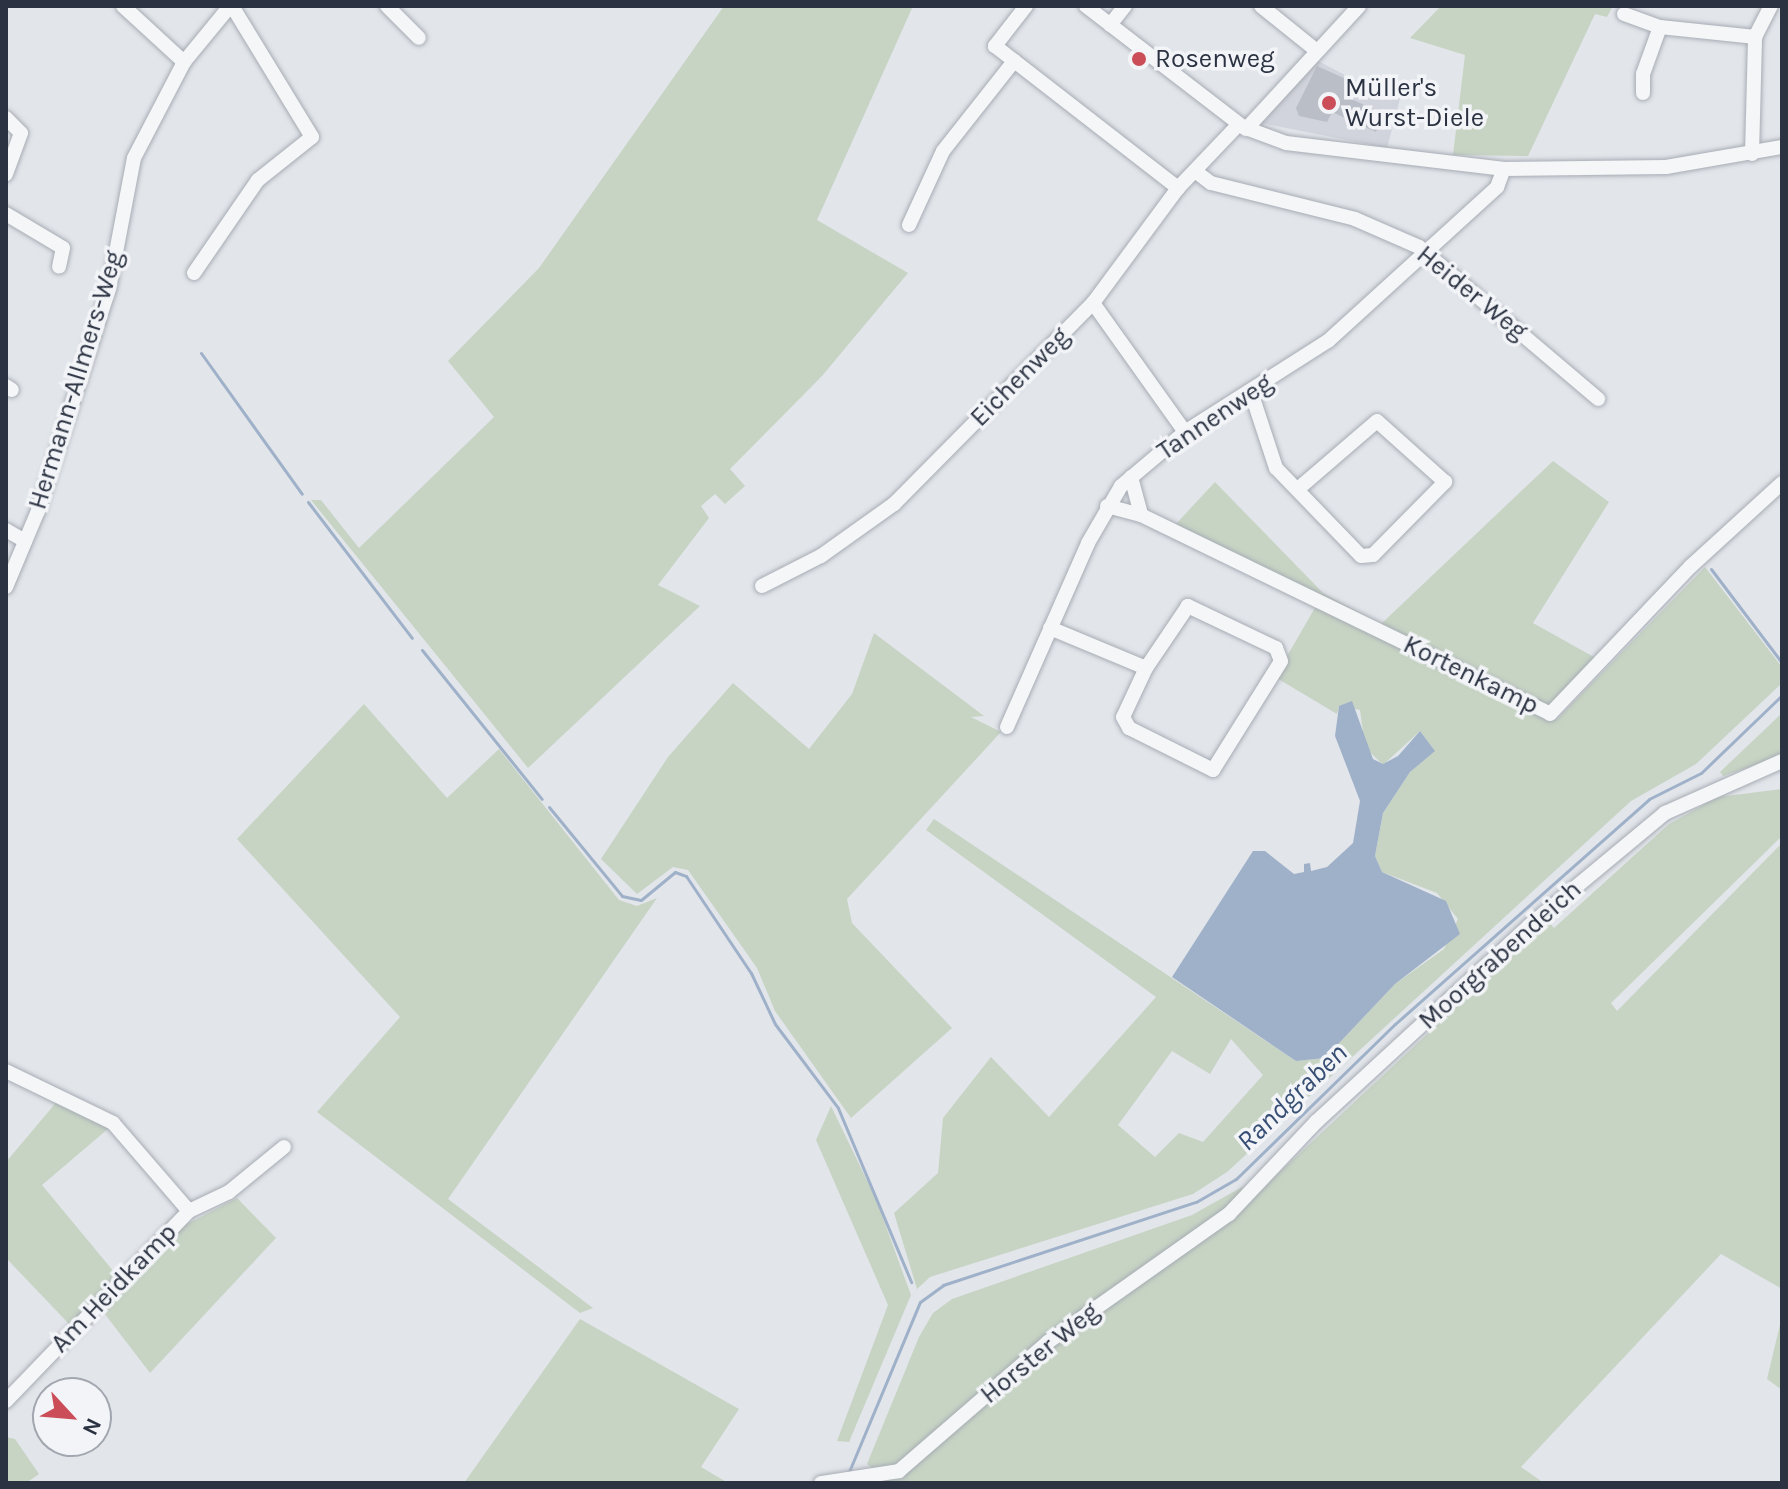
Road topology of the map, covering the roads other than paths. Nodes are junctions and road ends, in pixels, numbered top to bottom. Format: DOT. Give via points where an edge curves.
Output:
graph roads {
  1 [pos="123,6"];
  2 [pos="231,6"];
  3 [pos="387,6"];
  4 [pos="1026,6"];
  5 [pos="1086,6"];
  6 [pos="1125,6"];
  7 [pos="1261,6"];
  8 [pos="1359,6"];
  9 [pos="1771,6"];
  10 [pos="1624,14"];
  11 [pos="1110,25"];
  12 [pos="1660,27"];
  13 [pos="1755,37"];
  14 [pos="419,38"];
  15 [pos="1317,51"];
  16 [pos="1014,61"];
  17 [pos="184,62"];
  18 [pos="1643,93"];
  19 [pos="6,118"];
  20 [pos="1243,126"];
  21 [pos="1782,147"];
  22 [pos="1752,154"];
  23 [pos="1504,169"];
  24 [pos="1195,171"];
  25 [pos="6,174"];
  26 [pos="1178,188"];
  27 [pos="6,214"];
  28 [pos="909,225"];
  29 [pos="1426,251"];
  30 [pos="59,267"];
  31 [pos="194,273"];
  32 [pos="1093,303"];
  33 [pos="1251,392"];
  34 [pos="1598,399"];
  35 [pos="1185,432"];
  36 [pos="1131,477"];
  37 [pos="1782,483"];
  38 [pos="1299,488"];
  39 [pos="1107,506"];
  40 [pos="1141,515"];
  41 [pos="6,530"];
  42 [pos="25,541"];
  43 [pos="762,586"];
  44 [pos="6,587"];
  45 [pos="1050,628"];
  46 [pos="1146,668"];
  47 [pos="1007,727"];
  48 [pos="1782,761"];
  49 [pos="6,1071"];
  50 [pos="284,1147"];
  51 [pos="1250,1193"];
  52 [pos="189,1211"];
  53 [pos="6,1401"];
  54 [pos="826,1481"];
  1 -- 17 [label="street"];
  2 -- 17 [label="street, Hermann-Allmers-Weg"];
  2 -- 31 [label="street" via="312,137 258,180"];
  3 -- 14 [label="street"];
  4 -- 16 [label="street" via="995,46"];
  5 -- 11 [label="street"];
  6 -- 11 [label="street"];
  7 -- 15 [label="street"];
  8 -- 15 [label="street, Eichenweg"];
  9 -- 13 [label="street"];
  10 -- 12 [label="street"];
  11 -- 20 [label="street"];
  12 -- 13 [label="street"];
  12 -- 18 [label="street" via="1643,74"];
  13 -- 22 [label="street"];
  15 -- 20 [label="street, Eichenweg"];
  16 -- 26 [label="street"];
  16 -- 28 [label="street" via="943,151"];
  17 -- 42 [label="street, Hermann-Allmers-Weg" via="134,158 109,289"];
  19 -- 25 [label="street" via="21,133"];
  20 -- 23 [label="street" via="1286,143"];
  20 -- 24 [label="street, Eichenweg"];
  21 -- 22 [label="street"];
  22 -- 23 [label="street" via="1666,167"];
  23 -- 29 [label="street, Tannenweg" via="1497,187"];
  24 -- 26 [label="street, Eichenweg"];
  24 -- 29 [label="street, Heider Weg" via="1211,183 1355,219"];
  26 -- 32 [label="street, Eichenweg"];
  27 -- 30 [label="street" via="63,248"];
  29 -- 33 [label="street, Tannenweg" via="1328,341"];
  29 -- 34 [label="street, Heider Weg"];
  32 -- 35 [label="street"];
  32 -- 43 [label="street, Eichenweg" via="894,504 809,564"];
  33 -- 35 [label="street, Tannenweg"];
  33 -- 38 [label="street" via="1276,468"];
  35 -- 36 [label="street, Tannenweg"];
  36 -- 39 [label="street, Tannenweg"];
  36 -- 40 [label="street"];
  37 -- 40 [label="street, Kortenkamp" via="1691,566 1550,714"];
  38 -- 38 [label="street" via="1377,421 1445,482 1364,557"];
  39 -- 40 [label="street, Kortenkamp"];
  39 -- 45 [label="street, Tannenweg"];
  41 -- 42 [label="street"];
  42 -- 44 [label="street, Hermann-Allmers-Weg"];
  45 -- 46 [label="street"];
  45 -- 47 [label="street, Tannenweg"];
  46 -- 46 [label="street" via="1188,606 1276,648 1281,661 1213,770 1129,728 1123,717"];
  48 -- 51 [label="street, Moorgrabendeich" via="1665,813 1529,926 1316,1122"];
  49 -- 52 [label="street, Am Heidkamp" via="113,1123"];
  50 -- 52 [label="street, Am Heidkamp" via="229,1192"];
  51 -- 54 [label="street, Horster Weg" via="1048,1342 899,1471"];
  52 -- 53 [label="street, Am Heidkamp"];
}
